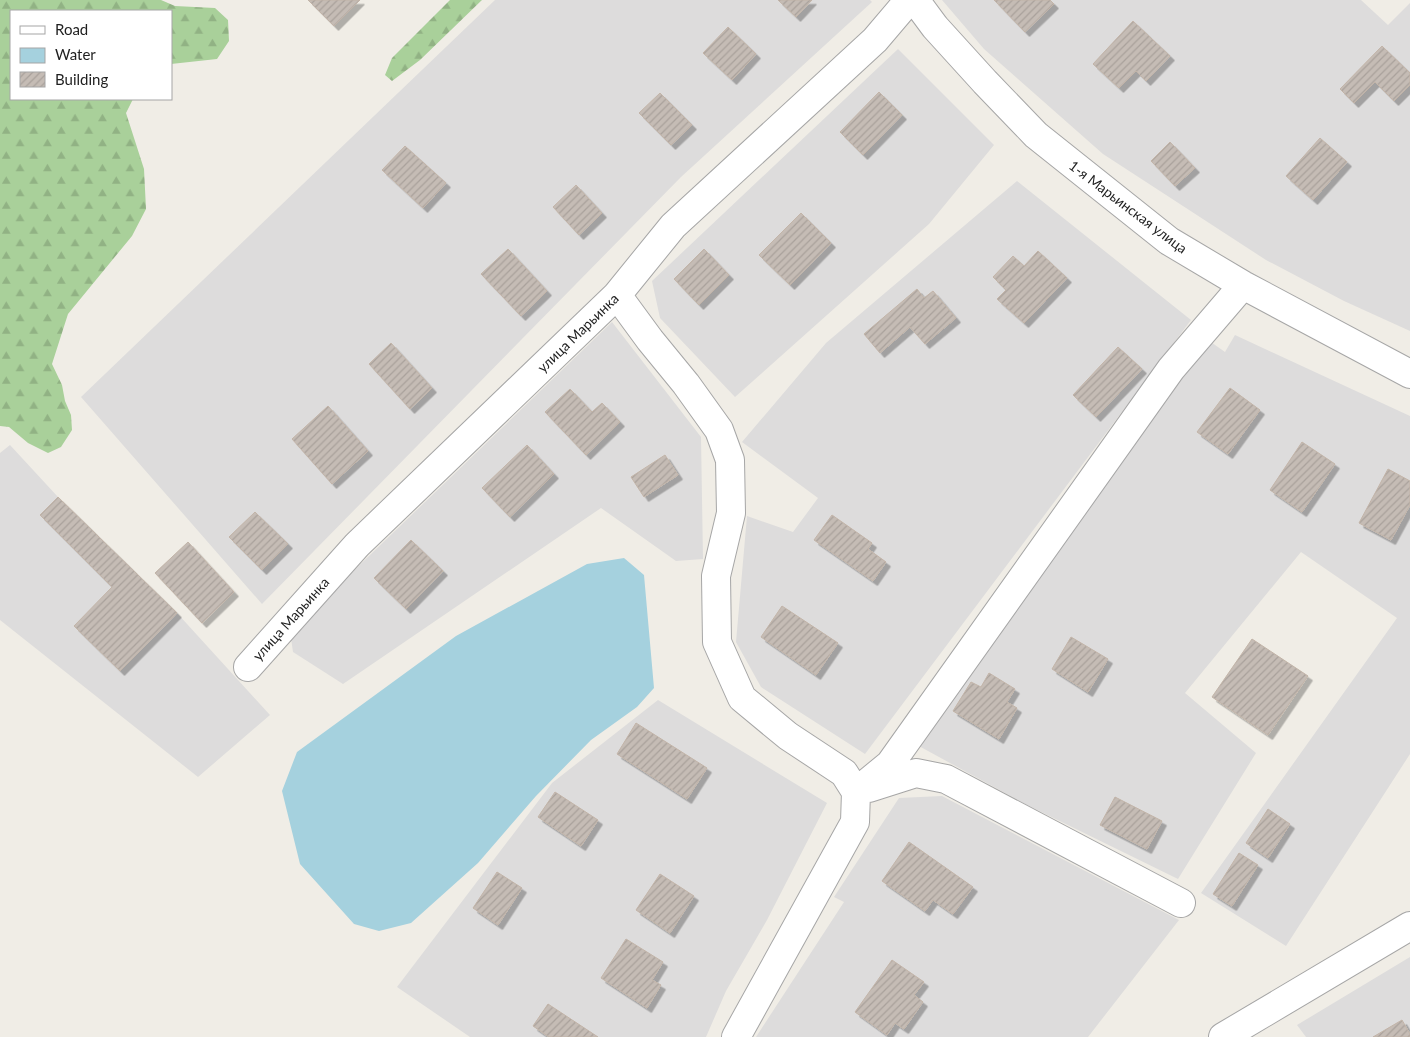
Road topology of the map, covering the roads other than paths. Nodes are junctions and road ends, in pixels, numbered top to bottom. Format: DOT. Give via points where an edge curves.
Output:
graph roads {
  1 [pos="909,0"];
  2 [pos="915,0"];
  3 [pos="1243,285"];
  4 [pos="618,295"];
  5 [pos="1410,374"];
  6 [pos="248,668"];
  7 [pos="856,792"];
  8 [pos="1181,903"];
  9 [pos="1410,926"];
  10 [pos="1256,1029"];
  11 [pos="736,1037"];
  12 [pos="1223,1037"];
  1 -- 4 [label="street, улица Марьинка" via="875,40 673,226"];
  2 -- 3 [label="street, 1-я Марьинская улица" via="935,27 1036,136 1169,241"];
  3 -- 5 [label="street, 1-я Марьинская улица"];
  3 -- 7 [label="street" via="1171,369 890,764"];
  4 -- 6 [label="street, улица Марьинка" via="357,545"];
  4 -- 7 [label="street" via="719,430 730,460 732,513 716,576 717,642 742,698 788,736 844,773"];
  7 -- 8 [label="street" via="916,774 946,779"];
  7 -- 11 [label="street" via="855,822"];
  9 -- 10 [label="street"];
  10 -- 12 [label="street"];
}
